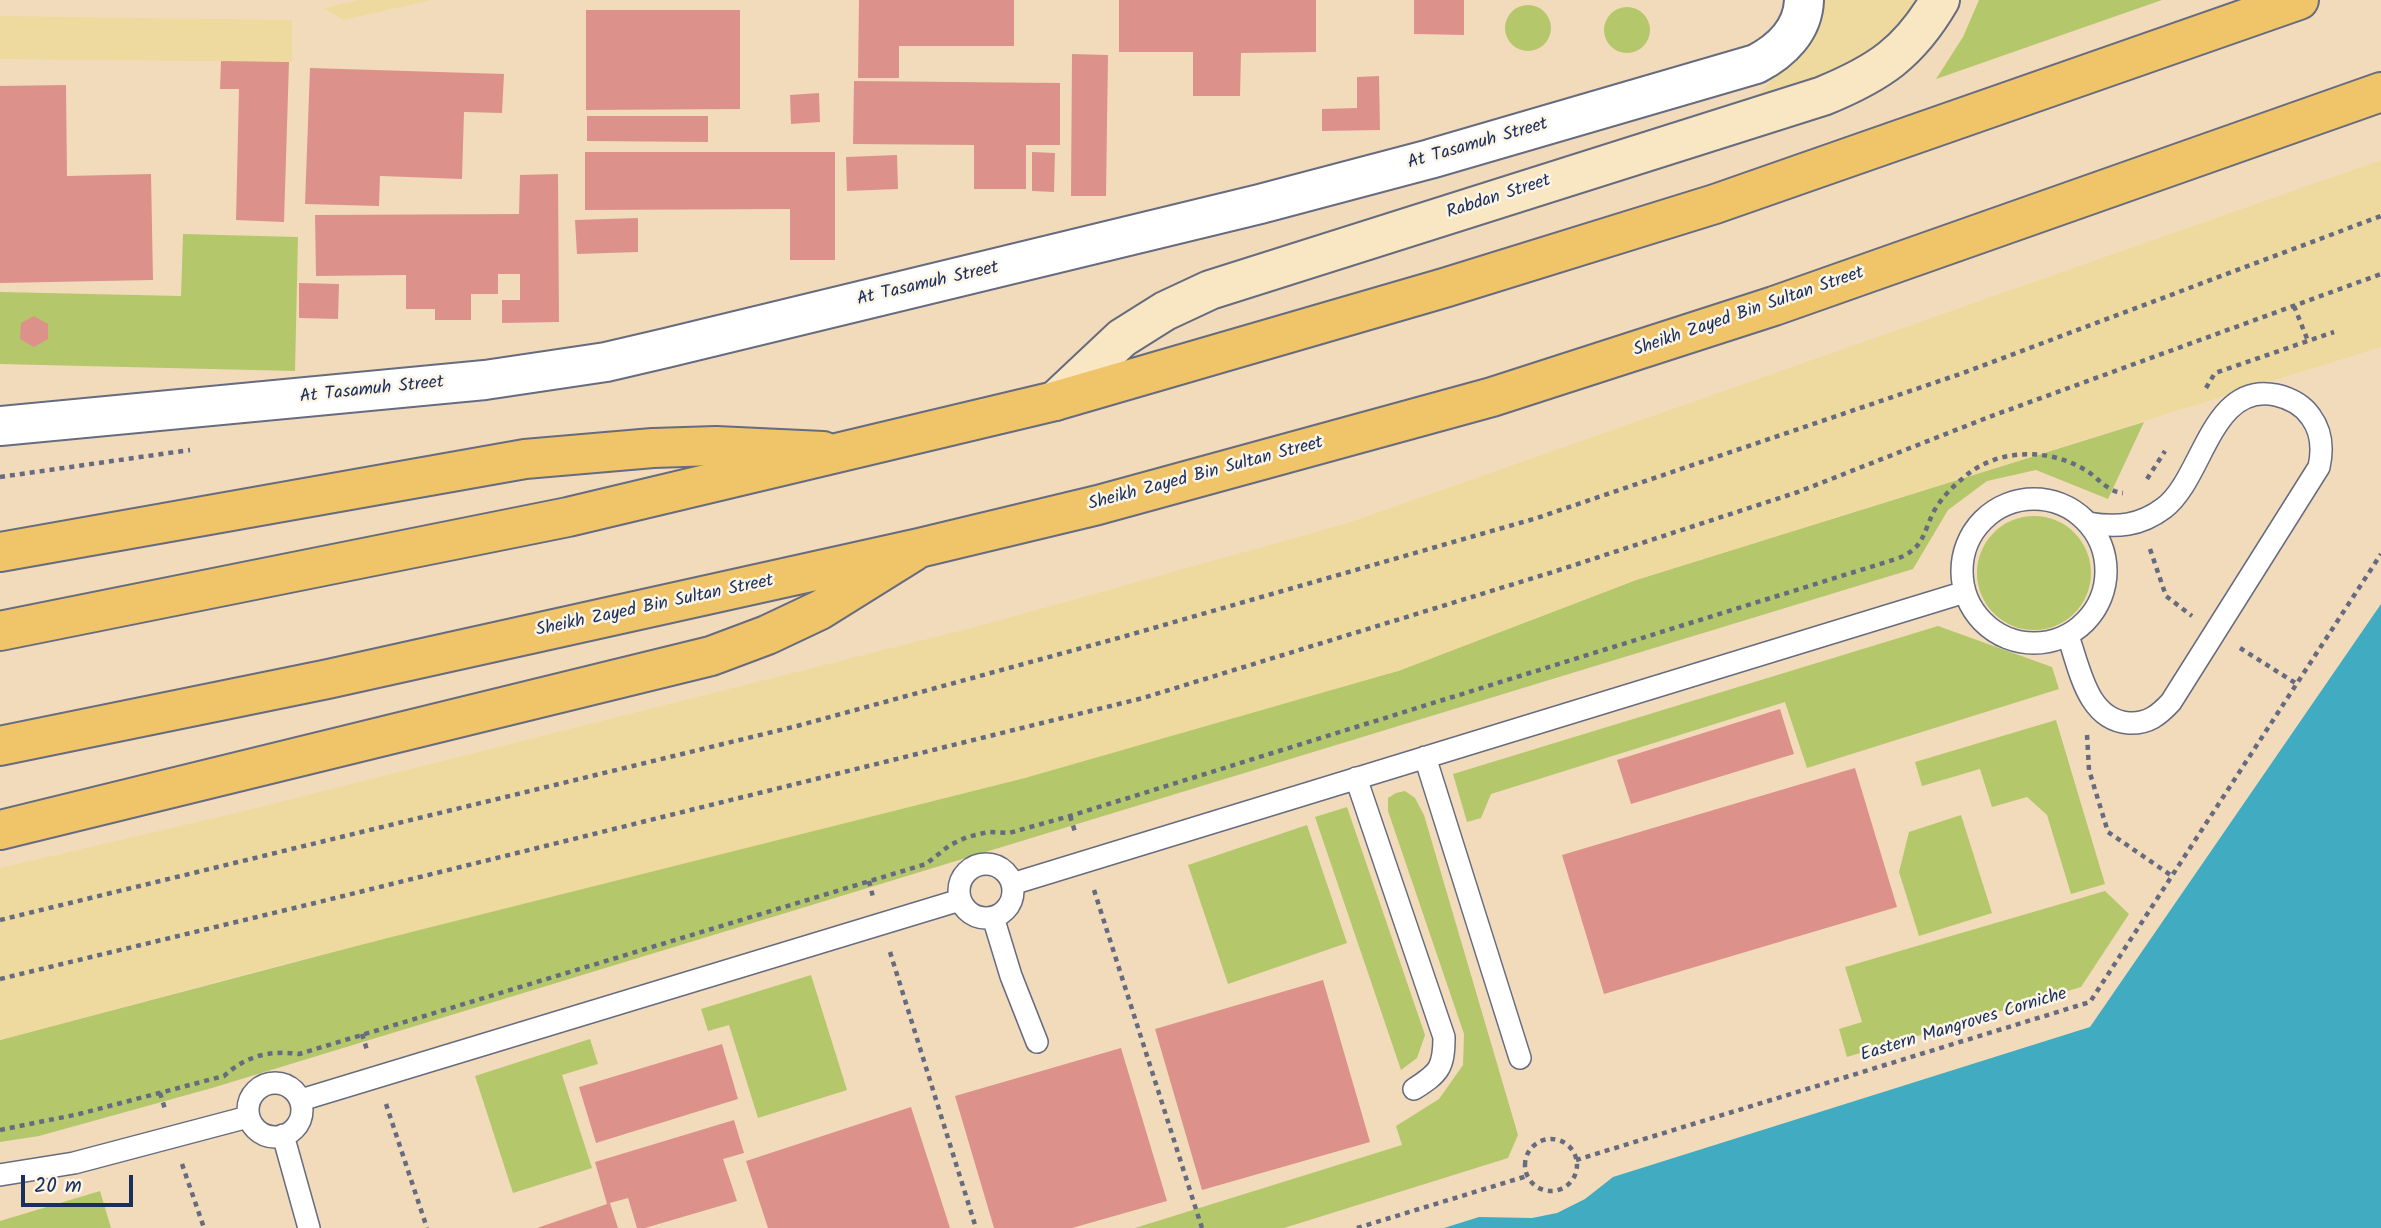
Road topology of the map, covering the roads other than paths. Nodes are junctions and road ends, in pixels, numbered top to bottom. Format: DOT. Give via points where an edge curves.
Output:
graph roads {
  1 [pos="1804,0"];
  2 [pos="1940,0"];
  3 [pos="2299,0"];
  4 [pos="2381,92"];
  5 [pos="1055,401"];
  6 [pos="0,426"];
  7 [pos="842,452"];
  8 [pos="2088,523"];
  9 [pos="919,548"];
  10 [pos="0,552"];
  11 [pos="1965,592"];
  12 [pos="0,631"];
  13 [pos="2068,636"];
  14 [pos="0,746"];
  15 [pos="1425,757"];
  16 [pos="1356,778"];
  17 [pos="0,830"];
  18 [pos="1012,884"];
  19 [pos="960,900"];
  20 [pos="993,917"];
  21 [pos="1037,1042"];
  22 [pos="1520,1058"];
  23 [pos="1414,1089"];
  24 [pos="301,1100"];
  25 [pos="248,1117"];
  26 [pos="283,1135"];
  27 [pos="0,1175"];
  28 [pos="309,1228"];
  1 -- 6 [label="street, At Tasamuh Street" via="1800,21 1782,48 1756,64 1259,204 666,348 509,377"];
  2 -- 5 [label="main road, Rabdan Street" via="1926,25 1897,56 1862,80 1210,290 1122,338"];
  3 -- 5 [label="main road" via="1715,204"];
  4 -- 9 [label="main road, Sheikh Zayed Bin Sultan Street" via="1774,306 1492,397 1098,505"];
  5 -- 7 [label="main road"];
  7 -- 10 [label="main road" via="653,447 524,459"];
  7 -- 12 [label="main road" via="568,517"];
  8 -- 11 [label="lane" via="2071,509 2050,501 2028,499 2007,504 1973,532 1961,575"];
  8 -- 13 [label="lane" via="2101,541 2107,564 2105,587 2096,608"];
  8 -- 13 [label="lane" via="2126,526 2167,506 2218,421 2240,400 2255,395 2286,397 2310,414 2317,426 2322,454 2319,467 2171,702 2157,716 2128,723 2101,712 2089,696"];
  9 -- 14 [label="main road, Sheikh Zayed Bin Sultan Street"];
  9 -- 17 [label="main road" via="820,610 711,656"];
  11 -- 13 [label="lane" via="1978,616 1995,632 2016,641 2039,643"];
  11 -- 15 [label="lane"];
  15 -- 16 [label="lane"];
  15 -- 22 [label="lane"];
  16 -- 18 [label="lane"];
  16 -- 23 [label="lane" via="1444,1037 1444,1059 1435,1076"];
  18 -- 19 [label="lane" via="1000,867 982,863 960,880"];
  18 -- 20 [label="lane" via="1009,906"];
  19 -- 20 [label="lane" via="970,914"];
  19 -- 24 [label="lane"];
  20 -- 21 [label="lane"];
  24 -- 25 [label="lane" via="289,1086 262,1085 249,1099"];
  24 -- 26 [label="lane" via="298,1125"];
  25 -- 26 [label="lane" via="267,1136"];
  25 -- 27 [label="lane" via="74,1163"];
  26 -- 28 [label="lane"];
}
